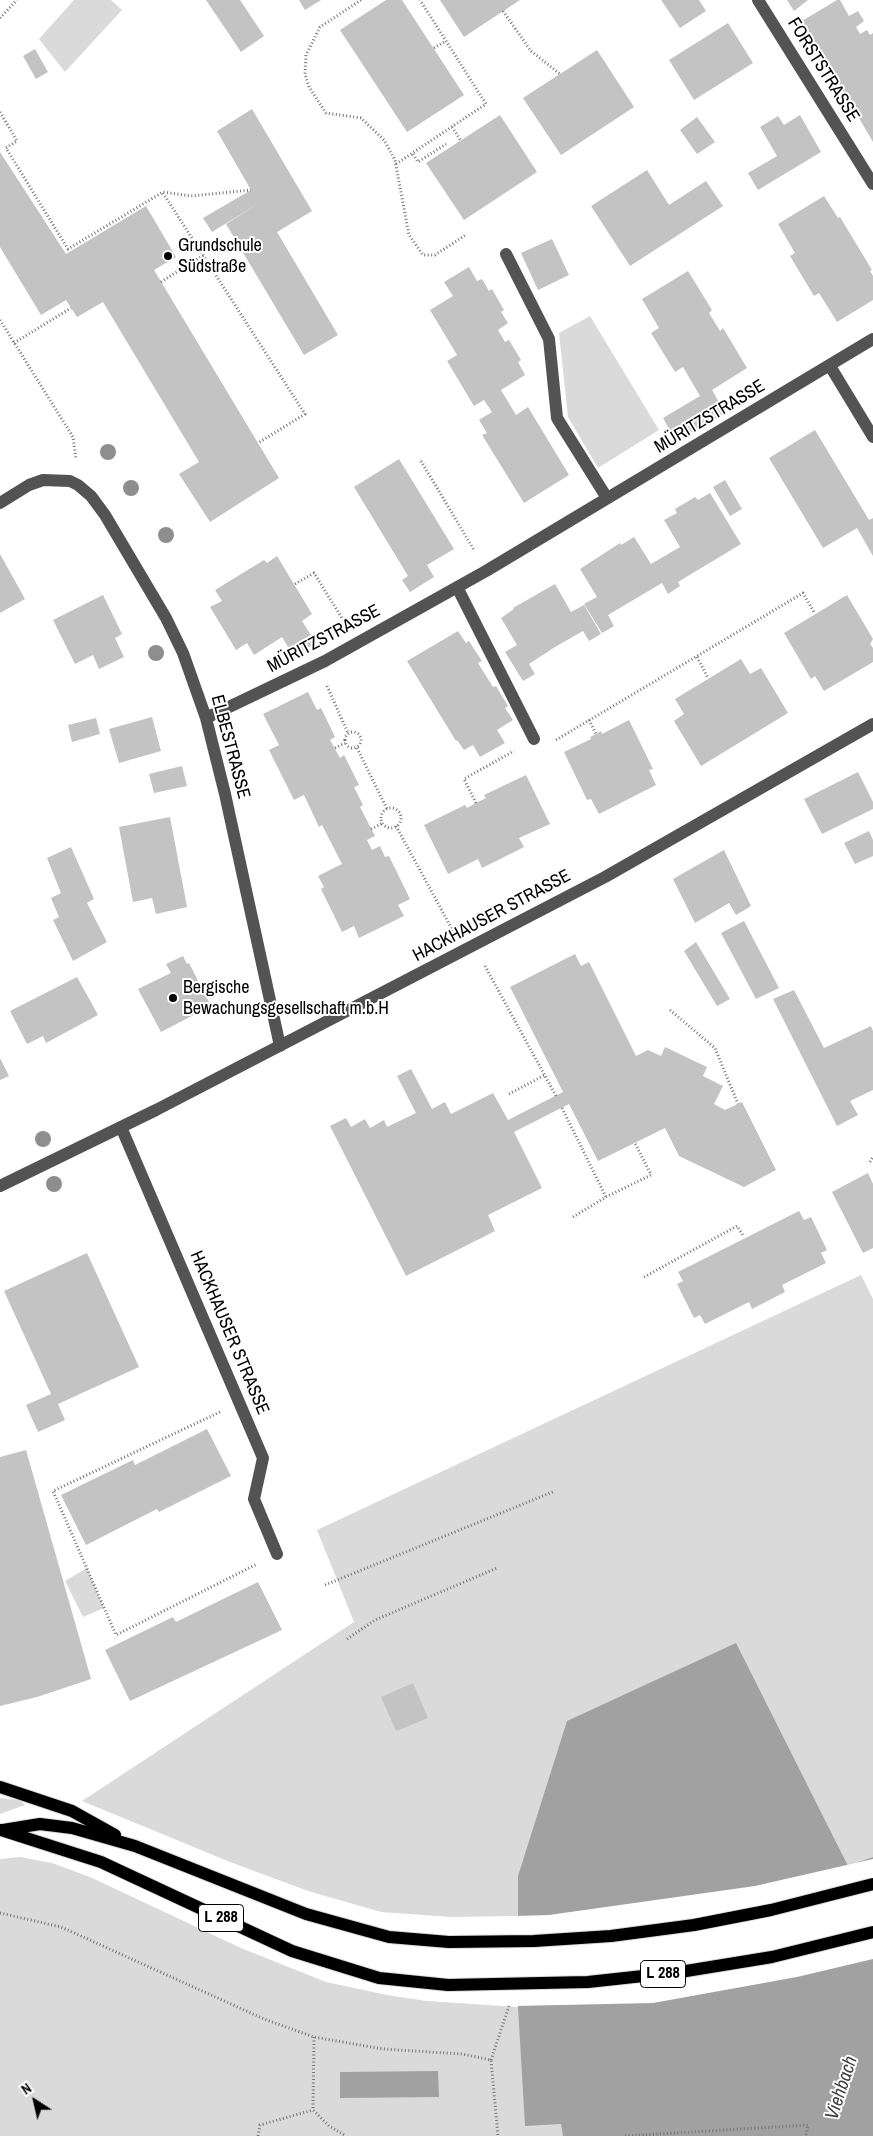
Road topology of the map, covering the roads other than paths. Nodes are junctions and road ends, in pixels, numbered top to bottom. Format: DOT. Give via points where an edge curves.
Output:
graph roads {
  1 [pos="758,0"];
  2 [pos="873,184"];
  3 [pos="506,254"];
  4 [pos="873,339"];
  5 [pos="830,366"];
  6 [pos="873,437"];
  7 [pos="607,498"];
  8 [pos="0,503"];
  9 [pos="457,588"];
  10 [pos="206,718"];
  11 [pos="873,724"];
  12 [pos="534,739"];
  13 [pos="280,1046"];
  14 [pos="121,1127"];
  15 [pos="0,1186"];
  16 [pos="278,1554"];
  17 [pos="0,1787"];
  18 [pos="0,1830"];
  19 [pos="135,1846"];
  20 [pos="873,1884"];
  21 [pos="873,1932"];
  1 -- 2 [label="street, FORSTSTRASSE"];
  3 -- 7 [label="street" via="549,339 557,418"];
  4 -- 5 [label="street, MÜRITZSTRASSE"];
  5 -- 6 [label="street"];
  5 -- 7 [label="street, MÜRITZSTRASSE"];
  7 -- 9 [label="street, MÜRITZSTRASSE"];
  8 -- 10 [label="street, ELBESTRASSE" via="43,480 70,480 91,496 166,618 183,653"];
  9 -- 10 [label="street, MÜRITZSTRASSE" via="325,661"];
  9 -- 12 [label="street"];
  10 -- 13 [label="street, ELBESTRASSE"];
  11 -- 13 [label="street, HACKHAUSER STRASSE" via="605,877"];
  13 -- 14 [label="street, HACKHAUSER STRASSE"];
  14 -- 15 [label="street, HACKHAUSER STRASSE"];
  14 -- 16 [label="street, HACKHAUSER STRASSE" via="263,1458 254,1499"];
  17 -- 19 [label="main road, L 288" via="72,1811"];
  18 -- 19 [label="main road, L 288" via="40,1824 72,1828"];
  18 -- 21 [label="main road, L 288, bridge" via="101,1862 292,1951 380,1978 448,1985 588,1982 772,1957"];
  19 -- 20 [label="main road, L 288, bridge" via="306,1914 389,1937 449,1942 611,1936 694,1925 771,1910"];
}
